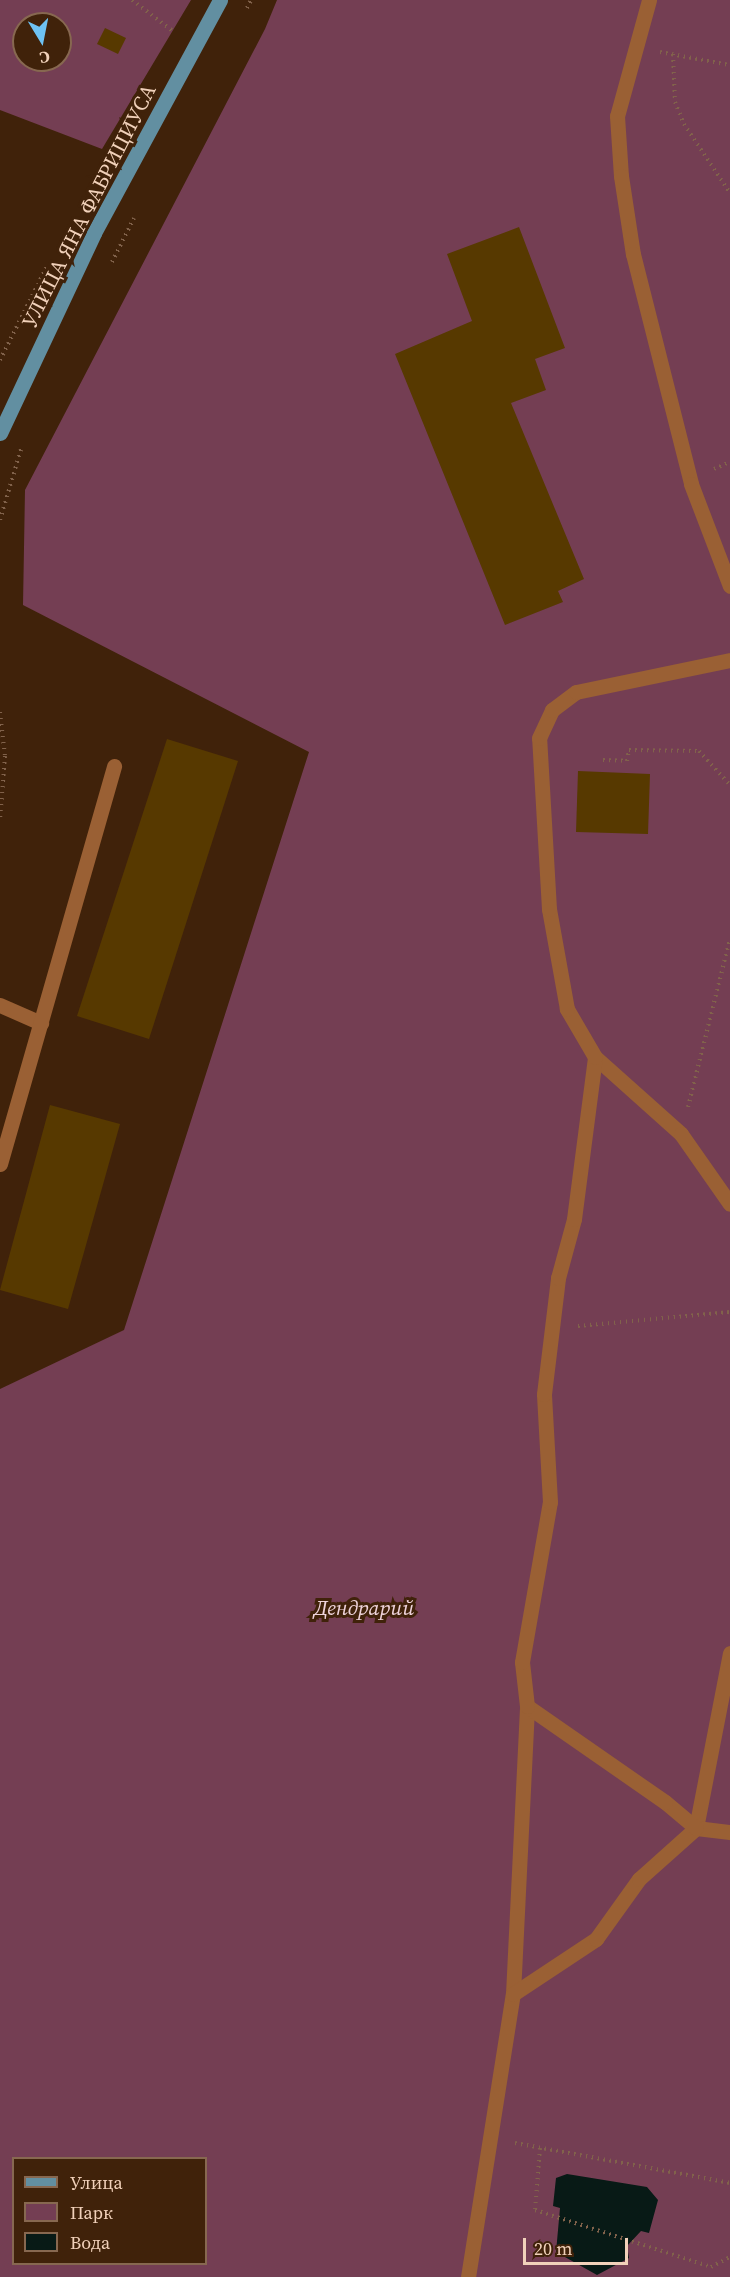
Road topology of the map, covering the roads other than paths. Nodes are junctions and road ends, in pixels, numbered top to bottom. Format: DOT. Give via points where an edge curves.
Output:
graph roads {
  1 [pos="220,0"];
  2 [pos="649,0"];
  3 [pos="0,433"];
  4 [pos="730,585"];
  5 [pos="730,660"];
  6 [pos="114,766"];
  7 [pos="0,1005"];
  8 [pos="41,1023"];
  9 [pos="595,1057"];
  10 [pos="0,1164"];
  11 [pos="730,1204"];
  12 [pos="730,1653"];
  13 [pos="527,1706"];
  14 [pos="696,1828"];
  15 [pos="730,1832"];
  16 [pos="513,1994"];
  17 [pos="468,2277"];
  1 -- 3 [label="main road, УЛИЦА ЯНА ФАБРИЦИУСА" via="94,233"];
  2 -- 4 [label="lane" via="617,116 621,176 633,254 691,484"];
  5 -- 9 [label="lane" via="576,692 552,710 539,738 549,909 567,1010"];
  6 -- 8 [label="lane"];
  7 -- 8 [label="lane"];
  8 -- 10 [label="lane"];
  9 -- 11 [label="lane" via="681,1134"];
  9 -- 13 [label="lane" via="574,1219 558,1278 544,1394 550,1502 522,1662"];
  12 -- 14 [label="lane"];
  13 -- 14 [label="lane"];
  13 -- 16 [label="lane"];
  14 -- 15 [label="lane"];
  14 -- 16 [label="lane" via="639,1879 596,1939"];
  16 -- 17 [label="lane"];
}
